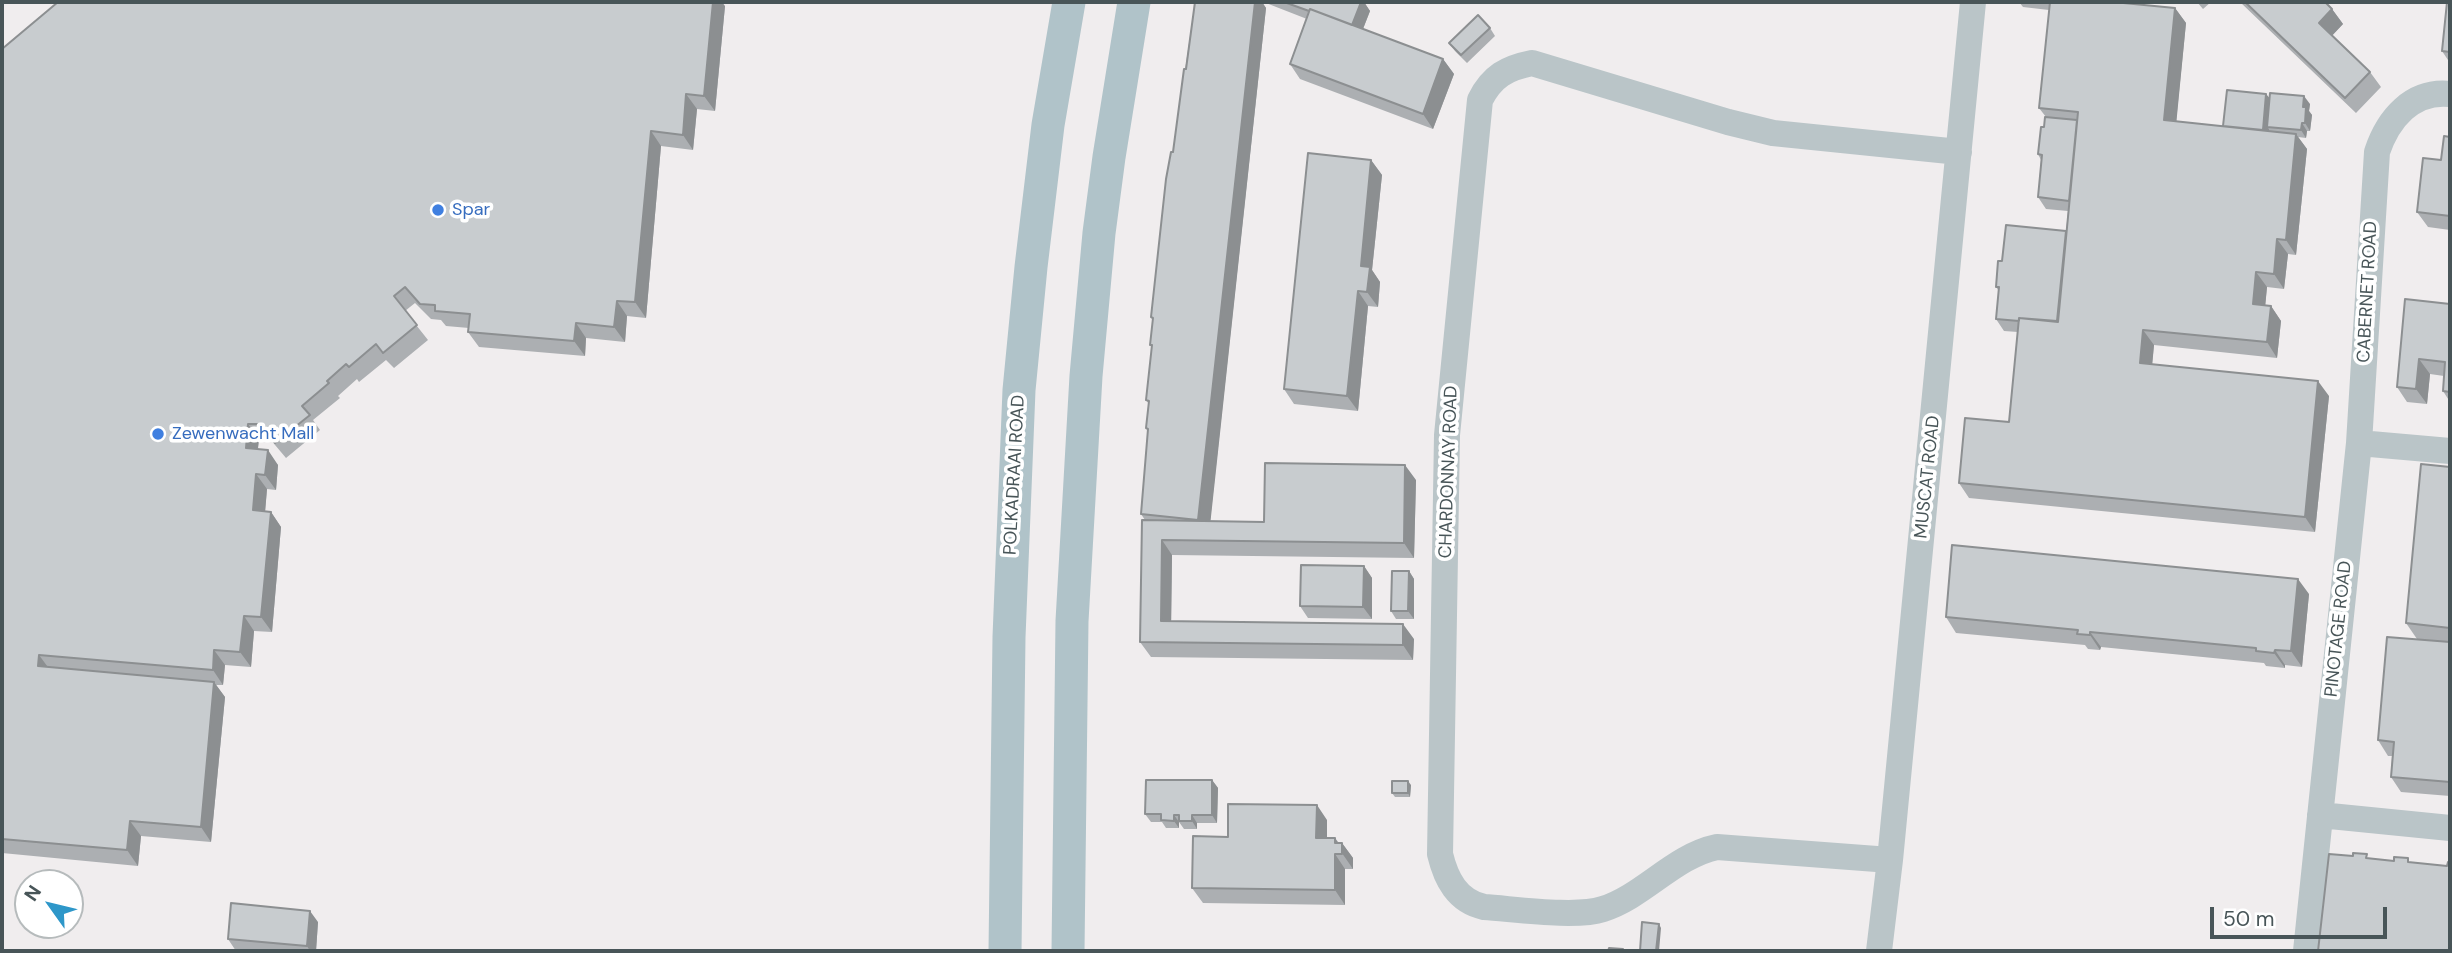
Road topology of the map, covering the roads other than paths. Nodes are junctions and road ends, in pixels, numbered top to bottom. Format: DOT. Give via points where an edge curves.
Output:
graph roads {
  1 [pos="1069,2"];
  2 [pos="1134,2"];
  3 [pos="1973,2"];
  4 [pos="2450,94"];
  5 [pos="1959,152"];
  6 [pos="2359,443"];
  7 [pos="2450,452"];
  8 [pos="2320,815"];
  9 [pos="2450,828"];
  10 [pos="1890,860"];
  11 [pos="1003,941"];
  12 [pos="1069,951"];
  13 [pos="1879,951"];
  14 [pos="2306,951"];
  1 -- 11 [label="main road, POLKADRAAI ROAD" via="1048,125 1019,390"];
  2 -- 12 [label="main road" via="1105,182 1086,376 1072,621"];
  3 -- 5 [label="street, MUSCAT ROAD"];
  4 -- 6 [label="street, CABERNET ROAD" via="2405,107 2384,132 2377,152"];
  5 -- 10 [label="street, MUSCAT ROAD"];
  5 -- 10 [label="street, CHARDONNAY ROAD" via="1773,132 1532,63 1500,73 1480,100 1448,421 1440,854 1444,870 1461,896 1484,907 1587,913 1614,905 1698,853 1717,848"];
  6 -- 7 [label="street"];
  6 -- 8 [label="street, PINOTAGE ROAD"];
  8 -- 9 [label="street"];
  8 -- 14 [label="street, PINOTAGE ROAD"];
  10 -- 13 [label="street, MUSCAT ROAD"];
}
